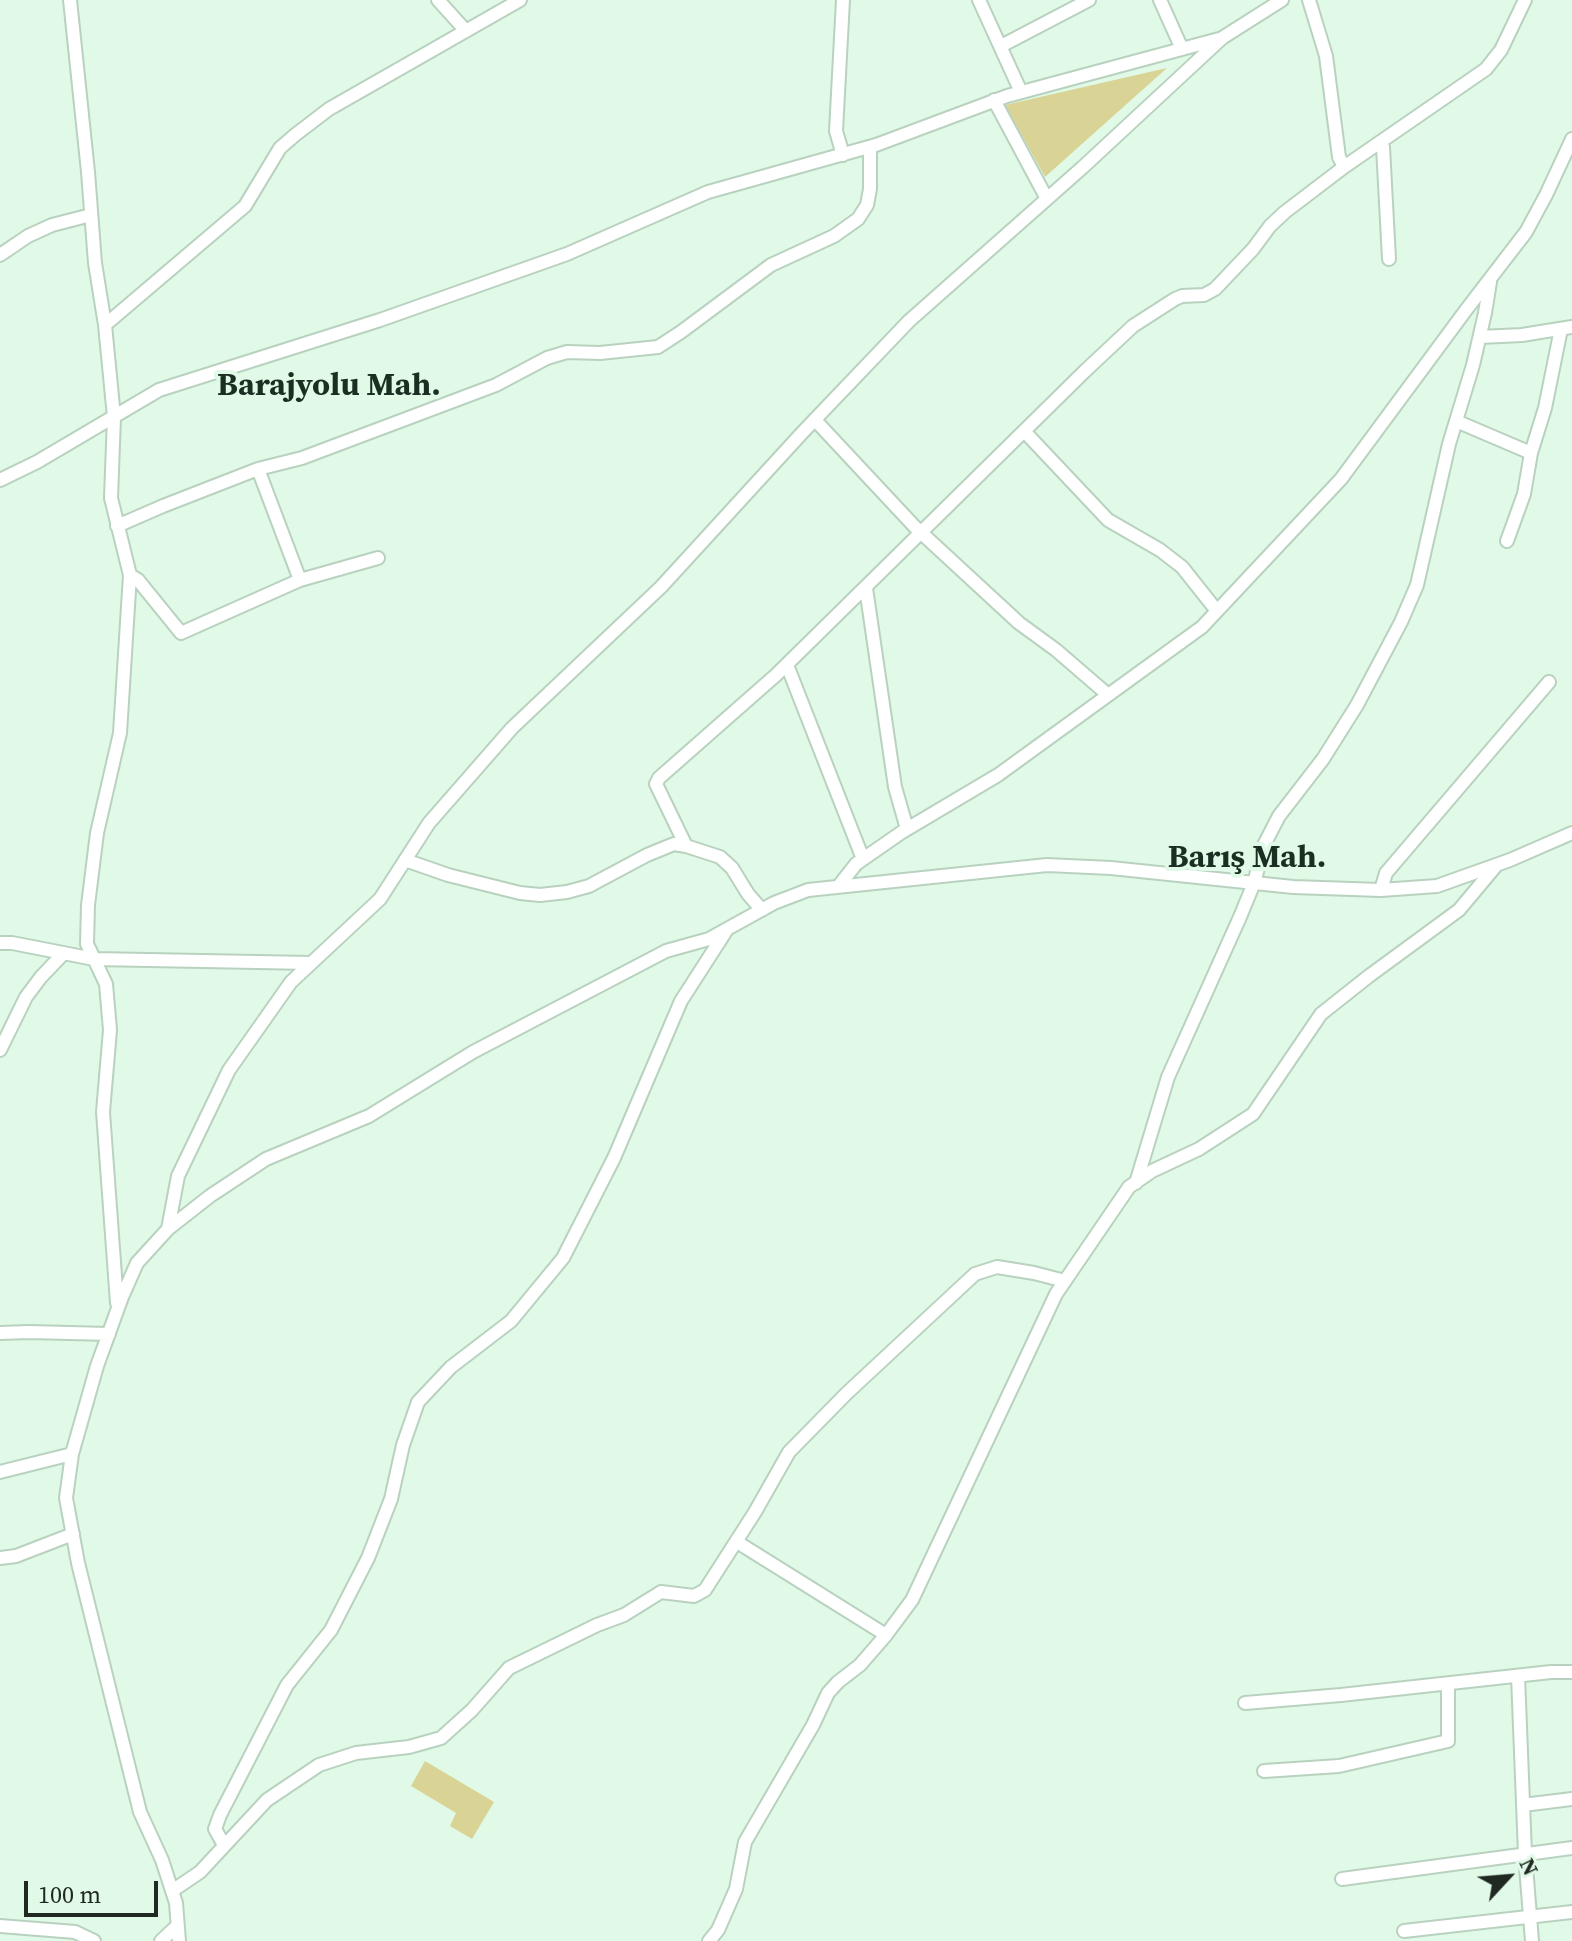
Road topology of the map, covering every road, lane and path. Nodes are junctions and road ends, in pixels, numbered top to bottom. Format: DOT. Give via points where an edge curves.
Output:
graph roads {
  1 [pos="70,0"];
  2 [pos="438,0"];
  3 [pos="520,0"];
  4 [pos="843,0"];
  5 [pos="979,0"];
  6 [pos="1089,0"];
  7 [pos="1160,0"];
  8 [pos="1282,0"];
  9 [pos="1309,0"];
  10 [pos="1525,0"];
  11 [pos="466,31"];
  12 [pos="1222,38"];
  13 [pos="1001,46"];
  14 [pos="1182,49"];
  15 [pos="1021,92"];
  16 [pos="994,100"];
  17 [pos="1572,139"];
  18 [pos="1380,142"];
  19 [pos="870,147"];
  20 [pos="843,155"];
  21 [pos="1344,167"];
  22 [pos="1047,199"];
  23 [pos="91,215"];
  24 [pos="0,255"];
  25 [pos="1389,259"];
  26 [pos="1491,278"];
  27 [pos="105,325"];
  28 [pos="1567,328"];
  29 [pos="1480,337"];
  30 [pos="114,417"];
  31 [pos="815,420"];
  32 [pos="1456,421"];
  33 [pos="1024,431"];
  34 [pos="1531,453"];
  35 [pos="258,469"];
  36 [pos="0,480"];
  37 [pos="117,526"];
  38 [pos="921,532"];
  39 [pos="1507,541"];
  40 [pos="378,558"];
  41 [pos="130,575"];
  42 [pos="300,580"];
  43 [pos="866,588"];
  44 [pos="1217,611"];
  45 [pos="787,665"];
  46 [pos="1549,682"];
  47 [pos="1107,694"];
  48 [pos="907,829"];
  49 [pos="1572,833"];
  50 [pos="686,846"];
  51 [pos="863,859"];
  52 [pos="405,860"];
  53 [pos="1497,865"];
  54 [pos="1254,883"];
  55 [pos="838,887"];
  56 [pos="1381,890"];
  57 [pos="762,910"];
  58 [pos="728,928"];
  59 [pos="0,943"];
  60 [pos="63,954"];
  61 [pos="94,959"];
  62 [pos="311,963"];
  63 [pos="0,1050"];
  64 [pos="1136,1183"];
  65 [pos="168,1229"];
  66 [pos="1065,1281"];
  67 [pos="117,1311"];
  68 [pos="0,1333"];
  69 [pos="109,1334"];
  70 [pos="72,1454"];
  71 [pos="0,1472"];
  72 [pos="73,1534"];
  73 [pos="737,1542"];
  74 [pos="0,1558"];
  75 [pos="886,1635"];
  76 [pos="1572,1672"];
  77 [pos="1518,1676"];
  78 [pos="1448,1684"];
  79 [pos="1245,1703"];
  80 [pos="1264,1771"];
  81 [pos="1572,1799"];
  82 [pos="1523,1805"];
  83 [pos="224,1845"];
  84 [pos="1572,1848"];
  85 [pos="1525,1854"];
  86 [pos="1342,1879"];
  87 [pos="172,1891"];
  88 [pos="1572,1912"];
  89 [pos="1530,1917"];
  90 [pos="0,1926"];
  91 [pos="177,1926"];
  92 [pos="1404,1931"];
  93 [pos="94,1941"];
  94 [pos="161,1941"];
  95 [pos="179,1941"];
  96 [pos="709,1941"];
  97 [pos="1532,1941"];
  1 -- 23 [label="street"];
  2 -- 11 [label="street"];
  3 -- 11 [label="street"];
  4 -- 20 [label="street" via="836,131"];
  5 -- 13 [label="street"];
  6 -- 13 [label="street"];
  7 -- 14 [label="street"];
  8 -- 12 [label="street"];
  9 -- 21 [label="street" via="1326,56"];
  10 -- 18 [label="street" via="1486,69"];
  11 -- 27 [label="street" via="329,109 295,135 280,148 245,206"];
  12 -- 14 [label="street"];
  12 -- 22 [label="street"];
  13 -- 15 [label="street"];
  14 -- 15 [label="street"];
  15 -- 16 [label="street"];
  16 -- 19 [label="street"];
  16 -- 22 [label="street"];
  17 -- 26 [label="street" via="1526,232"];
  18 -- 21 [label="street"];
  18 -- 25 [label="street"];
  19 -- 20 [label="street"];
  19 -- 35 [label="street" via="870,189 858,219 771,265 658,347 547,358 496,385 302,458"];
  20 -- 30 [label="street" via="708,192 554,258 159,390"];
  21 -- 33 [label="street" via="1277,219 1215,289 1175,299 1133,326"];
  22 -- 31 [label="street" via="909,321"];
  23 -- 24 [label="street" via="52,225"];
  23 -- 27 [label="street"];
  26 -- 29 [label="street"];
  26 -- 44 [label="street" via="1341,479"];
  27 -- 30 [label="street"];
  28 -- 29 [label="street"];
  28 -- 34 [label="street"];
  29 -- 32 [label="street"];
  30 -- 36 [label="street"];
  30 -- 37 [label="street" via="111,498"];
  31 -- 38 [label="street"];
  31 -- 52 [label="street" via="661,587 512,728 429,823"];
  32 -- 34 [label="street"];
  32 -- 54 [label="street" via="1417,585 1401,622 1357,705 1279,816"];
  33 -- 38 [label="street"];
  33 -- 44 [label="street" via="1108,520 1182,567"];
  34 -- 39 [label="street" via="1524,494"];
  35 -- 37 [label="street"];
  35 -- 42 [label="street"];
  37 -- 41 [label="street"];
  38 -- 43 [label="street"];
  38 -- 47 [label="street" via="1019,623"];
  40 -- 42 [label="street"];
  41 -- 42 [label="street" via="181,633"];
  41 -- 61 [label="street" via="120,733 97,833 88,905 87,944"];
  43 -- 45 [label="street"];
  43 -- 48 [label="street" via="895,787"];
  44 -- 47 [label="street"];
  45 -- 50 [label="street" via="659,778 656,784"];
  45 -- 51 [label="street"];
  46 -- 56 [label="street" via="1386,873"];
  47 -- 48 [label="street" via="998,775"];
  48 -- 51 [label="street"];
  49 -- 53 [label="street"];
  50 -- 52 [label="street" via="674,844 647,855 589,886 540,895"];
  50 -- 57 [label="street" via="720,857"];
  51 -- 55 [label="street"];
  52 -- 62 [label="street" via="380,899"];
  53 -- 56 [label="street" via="1437,886"];
  53 -- 64 [label="street" via="1459,910 1321,1014 1253,1114"];
  54 -- 55 [label="street" via="1047,865"];
  54 -- 56 [label="street"];
  54 -- 64 [label="street" via="1168,1077"];
  55 -- 57 [label="street" via="808,890"];
  57 -- 58 [label="street"];
  58 -- 65 [label="street" via="666,951 473,1052 369,1116 266,1159"];
  58 -- 83 [label="street" via="681,1001 614,1158 563,1258 511,1321 451,1367 418,1402 368,1558 331,1630 287,1685 220,1815 215,1829"];
  59 -- 60 [label="street"];
  60 -- 61 [label="street"];
  60 -- 63 [label="street" via="26,997"];
  61 -- 62 [label="street"];
  61 -- 67 [label="street" via="106,984 110,1030 103,1112"];
  62 -- 65 [label="street" via="291,982 229,1070 178,1176"];
  64 -- 66 [label="street"];
  65 -- 67 [label="street" via="137,1263"];
  66 -- 73 [label="street" via="997,1267 975,1274 789,1452"];
  66 -- 75 [label="street" via="912,1600"];
  67 -- 69 [label="street"];
  68 -- 69 [label="street"];
  69 -- 70 [label="street"];
  70 -- 71 [label="street"];
  70 -- 72 [label="street" via="66,1498"];
  72 -- 74 [label="street"];
  72 -- 87 [label="street" via="140,1812"];
  73 -- 75 [label="street"];
  73 -- 83 [label="street" via="705,1590 694,1596 661,1592 624,1615 509,1668 441,1738 319,1765 267,1800"];
  75 -- 96 [label="street" via="828,1693 745,1842 736,1889"];
  76 -- 77 [label="street"];
  77 -- 78 [label="street"];
  77 -- 82 [label="street"];
  78 -- 79 [label="street"];
  78 -- 80 [label="street" via="1448,1741 1339,1766"];
  81 -- 82 [label="street"];
  82 -- 85 [label="street"];
  83 -- 87 [label="street" via="200,1872"];
  84 -- 85 [label="street"];
  85 -- 86 [label="street"];
  85 -- 89 [label="street"];
  87 -- 91 [label="street"];
  88 -- 89 [label="street"];
  89 -- 92 [label="street"];
  89 -- 97 [label="street"];
  90 -- 93 [label="street" via="75,1932"];
  91 -- 94 [label="street"];
  91 -- 95 [label="street"];
}
